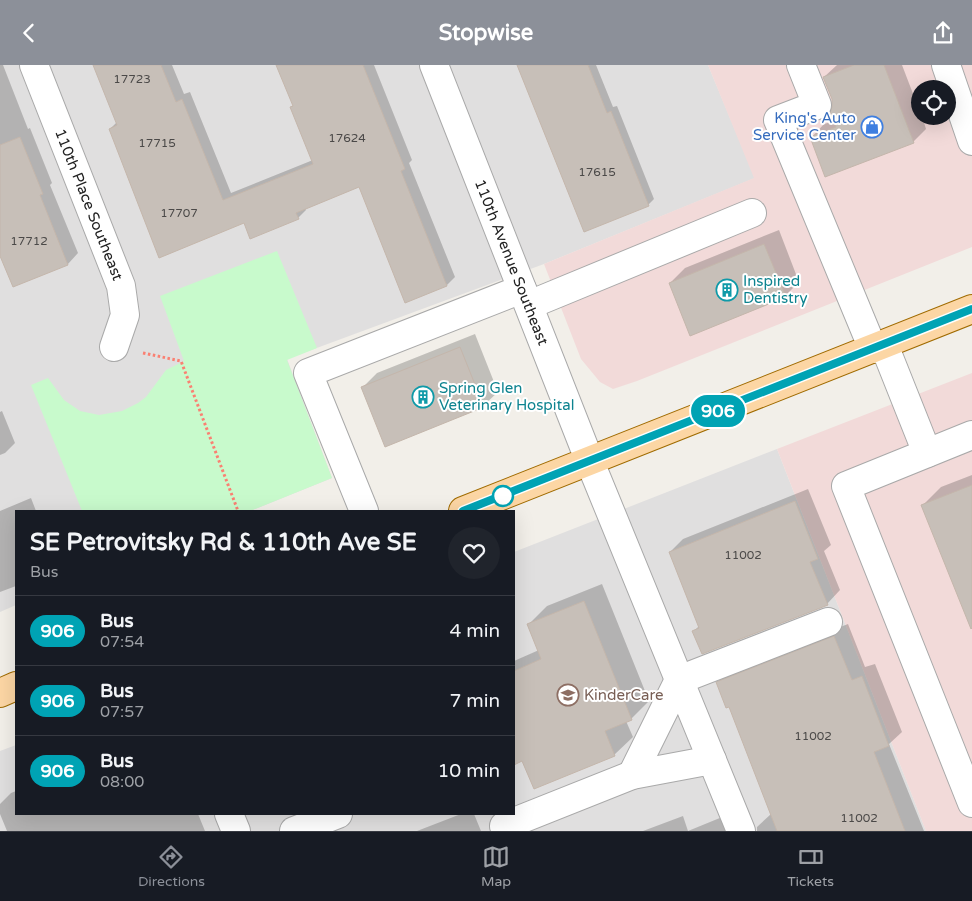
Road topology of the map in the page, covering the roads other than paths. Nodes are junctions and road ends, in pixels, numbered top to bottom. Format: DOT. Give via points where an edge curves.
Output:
graph roads {
  1 [pos="34,65"];
  2 [pos="434,65"];
  3 [pos="801,65"];
  4 [pos="946,65"];
  5 [pos="972,141"];
  6 [pos="752,213"];
  7 [pos="526,297"];
  8 [pos="972,309"];
  9 [pos="114,347"];
  10 [pos="878,347"];
  11 [pos="972,435"];
  12 [pos="927,453"];
  13 [pos="590,461"];
  14 [pos="364,510"];
  15 [pos="466,510"];
  16 [pos="828,622"];
  17 [pos="679,679"];
  18 [pos="15,686"];
  19 [pos="0,693"];
  20 [pos="712,760"];
  21 [pos="632,775"];
  22 [pos="972,803"];
  23 [pos="229,815"];
  24 [pos="335,815"];
  25 [pos="504,826"];
  26 [pos="236,831"];
  27 [pos="294,831"];
  28 [pos="741,831"];
  1 -- 9 [label="street, 110th Place Southeast" via="121,286 125,315"];
  2 -- 7 [label="street, 110th Avenue Southeast"];
  3 -- 10 [label="street" via="817,105 778,120"];
  4 -- 5 [label="street"];
  6 -- 7 [label="street"];
  7 -- 13 [label="street, 110th Avenue Southeast"];
  7 -- 14 [label="street" via="308,373"];
  8 -- 10 [label="main road"];
  10 -- 12 [label="street"];
  10 -- 13 [label="main road"];
  11 -- 12 [label="street"];
  12 -- 22 [label="street" via="846,486"];
  13 -- 15 [label="main road"];
  13 -- 17 [label="street, 110th Avenue Southeast"];
  16 -- 17 [label="street"];
  17 -- 20 [label="street, 110th Avenue Southeast"];
  17 -- 21 [label="street"];
  18 -- 19 [label="main road"];
  20 -- 21 [label="street"];
  20 -- 28 [label="street, 110th Avenue Southeast"];
  21 -- 25 [label="street"];
  23 -- 26 [label="street"];
  24 -- 27 [label="street"];
}
